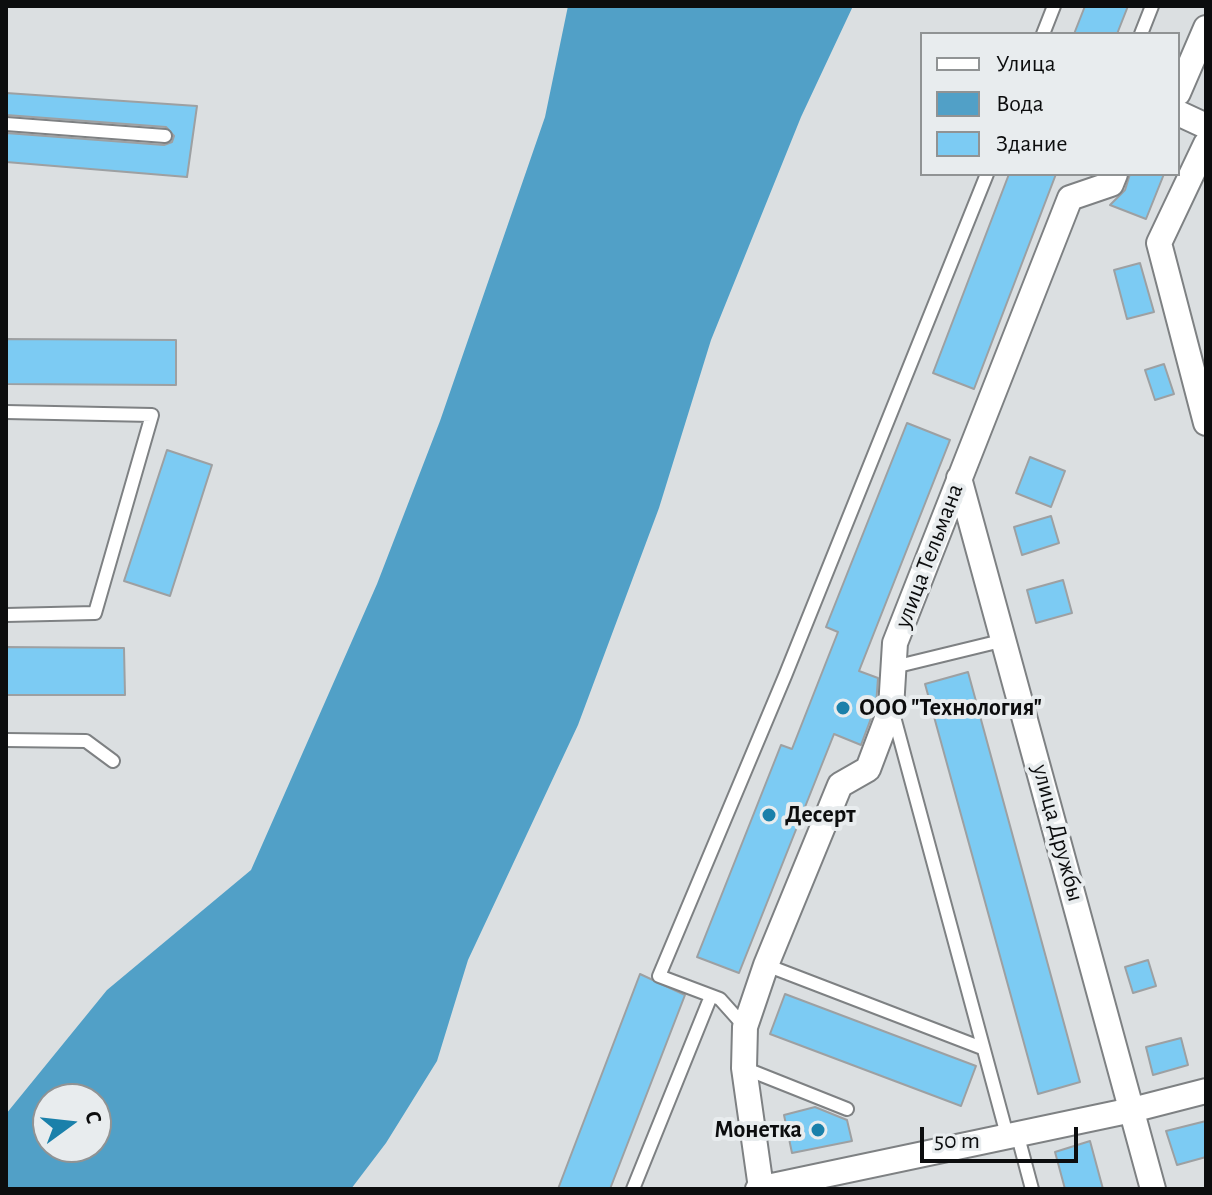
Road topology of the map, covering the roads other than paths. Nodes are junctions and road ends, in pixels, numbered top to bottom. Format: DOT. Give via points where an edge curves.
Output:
graph roads {
  1 [pos="1054,6"];
  2 [pos="1152,6"];
  3 [pos="1206,28"];
  4 [pos="1044,32"];
  5 [pos="1142,32"];
  6 [pos="1180,88"];
  7 [pos="1180,114"];
  8 [pos="6,124"];
  9 [pos="1206,126"];
  10 [pos="165,136"];
  11 [pos="1206,144"];
  12 [pos="986,176"];
  13 [pos="1114,176"];
  14 [pos="6,412"];
  15 [pos="1206,423"];
  16 [pos="959,478"];
  17 [pos="6,615"];
  18 [pos="1005,640"];
  19 [pos="894,667"];
  20 [pos="891,708"];
  21 [pos="6,740"];
  22 [pos="113,761"];
  23 [pos="766,965"];
  24 [pos="711,996"];
  25 [pos="745,1027"];
  26 [pos="982,1048"];
  27 [pos="744,1068"];
  28 [pos="1206,1091"];
  29 [pos="847,1109"];
  30 [pos="1132,1110"];
  31 [pos="1012,1134"];
  32 [pos="633,1189"];
  33 [pos="759,1189"];
  34 [pos="1032,1189"];
  35 [pos="1153,1189"];
  1 -- 4 [label="lane"];
  2 -- 5 [label="lane"];
  3 -- 6 [label="street"];
  7 -- 9 [label="street"];
  8 -- 10 [label="lane"];
  11 -- 15 [label="street" via="1159,243"];
  12 -- 24 [label="lane" via="659,976"];
  13 -- 16 [label="street, улица Тельмана" via="1111,184 1070,198"];
  14 -- 17 [label="lane" via="152,415 95,613"];
  16 -- 18 [label="street, улица Дружбы"];
  16 -- 19 [label="street, улица Тельмана" via="895,643"];
  18 -- 19 [label="lane"];
  18 -- 30 [label="street, улица Дружбы"];
  19 -- 20 [label="street, улица Тельмана"];
  20 -- 23 [label="street, улица Тельмана" via="868,769 840,785"];
  20 -- 26 [label="lane"];
  21 -- 22 [label="lane" via="86,741"];
  23 -- 25 [label="street, улица Тельмана"];
  23 -- 26 [label="lane"];
  24 -- 25 [label="lane"];
  24 -- 32 [label="lane"];
  25 -- 27 [label="street, улица Тельмана"];
  26 -- 31 [label="lane"];
  27 -- 29 [label="lane"];
  27 -- 33 [label="street, улица Тельмана"];
  28 -- 30 [label="street"];
  30 -- 31 [label="street"];
  30 -- 35 [label="street, улица Дружбы"];
  31 -- 33 [label="street"];
  31 -- 34 [label="lane"];
}
